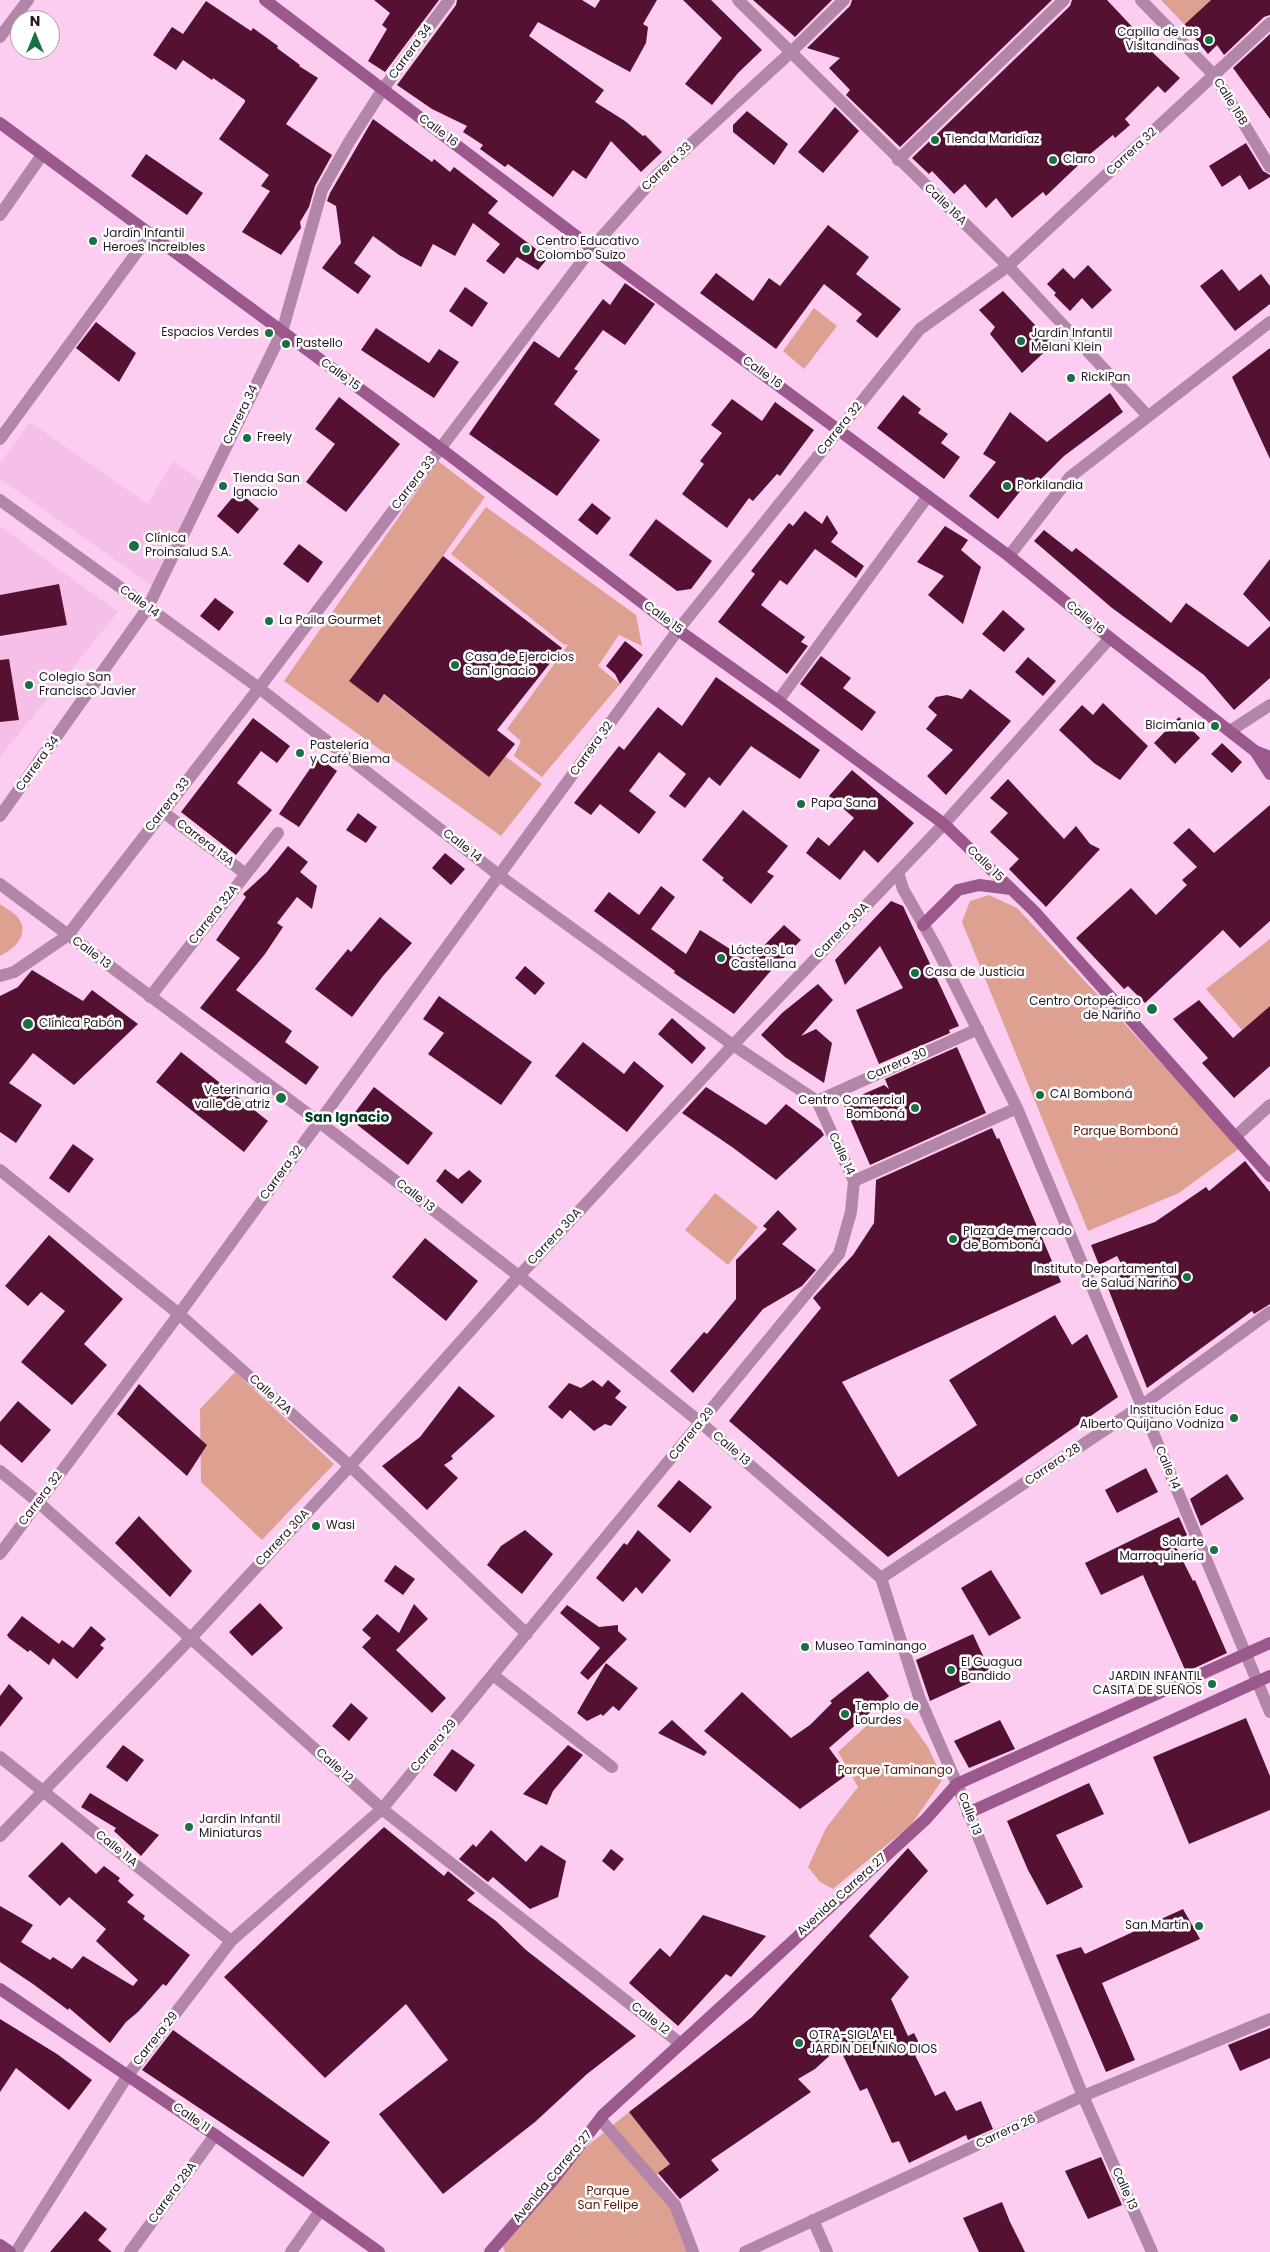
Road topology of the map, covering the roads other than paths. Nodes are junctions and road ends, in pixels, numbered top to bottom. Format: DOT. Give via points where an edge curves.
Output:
graph roads {
  1 [pos="28,0"];
  2 [pos="265,0"];
  3 [pos="448,0"];
  4 [pos="738,0"];
  5 [pos="844,0"];
  6 [pos="1064,0"];
  7 [pos="1141,0"];
  8 [pos="1270,23"];
  9 [pos="0,37"];
  10 [pos="790,53"];
  11 [pos="1215,76"];
  12 [pos="383,89"];
  13 [pos="0,123"];
  14 [pos="42,154"];
  15 [pos="898,160"];
  16 [pos="1270,167"];
  17 [pos="0,214"];
  18 [pos="151,233"];
  19 [pos="592,248"];
  20 [pos="1008,266"];
  21 [pos="1270,322"];
  22 [pos="282,332"];
  23 [pos="1147,415"];
  24 [pos="839,430"];
  25 [pos="0,439"];
  26 [pos="440,448"];
  27 [pos="928,496"];
  28 [pos="0,500"];
  29 [pos="1009,556"];
  30 [pos="147,609"];
  31 [pos="678,630"];
  32 [pos="1110,638"];
  33 [pos="259,688"];
  34 [pos="778,701"];
  35 [pos="1270,705"];
  36 [pos="1230,731"];
  37 [pos="1255,751"];
  38 [pos="1270,757"];
  39 [pos="1270,774"];
  40 [pos="163,812"];
  41 [pos="0,816"];
  42 [pos="944,824"];
  43 [pos="278,833"];
  44 [pos="898,872"];
  45 [pos="246,874"];
  46 [pos="500,876"];
  47 [pos="0,884"];
  48 [pos="1011,889"];
  49 [pos="923,925"];
  50 [pos="67,936"];
  51 [pos="0,976"];
  52 [pos="150,997"];
  53 [pos="978,1029"];
  54 [pos="733,1045"];
  55 [pos="816,1101"];
  56 [pos="1270,1106"];
  57 [pos="1017,1108"];
  58 [pos="319,1122"];
  59 [pos="1235,1137"];
  60 [pos="0,1170"];
  61 [pos="1270,1176"];
  62 [pos="854,1181"];
  63 [pos="847,1232"];
  64 [pos="519,1276"];
  65 [pos="1270,1312"];
  66 [pos="179,1314"];
  67 [pos="1141,1406"];
  68 [pos="701,1423"];
  69 [pos="350,1466"];
  70 [pos="0,1471"];
  71 [pos="38,1502"];
  72 [pos="0,1554"];
  73 [pos="881,1578"];
  74 [pos="527,1634"];
  75 [pos="191,1638"];
  76 [pos="1270,1643"];
  77 [pos="1245,1654"];
  78 [pos="493,1675"];
  79 [pos="1270,1676"];
  80 [pos="1257,1682"];
  81 [pos="1270,1712"];
  82 [pos="0,1757"];
  83 [pos="612,1767"];
  84 [pos="957,1784"];
  85 [pos="42,1791"];
  86 [pos="382,1809"];
  87 [pos="968,1813"];
  88 [pos="0,1836"];
  89 [pos="231,1941"];
  90 [pos="0,1989"];
  91 [pos="1270,2019"];
  92 [pos="682,2044"];
  93 [pos="128,2075"];
  94 [pos="1083,2096"];
  95 [pos="600,2119"];
  96 [pos="215,2135"];
  97 [pos="320,2211"];
  98 [pos="814,2220"];
  99 [pos="0,2245"];
  100 [pos="492,2251"];
  101 [pos="10,2252"];
  102 [pos="16,2252"];
  103 [pos="130,2252"];
  104 [pos="291,2252"];
  105 [pos="379,2252"];
  106 [pos="694,2252"];
  107 [pos="745,2252"];
  108 [pos="827,2252"];
  109 [pos="1152,2252"];
  1 -- 9 [label="street"];
  2 -- 12 [label="street, Calle 16"];
  3 -- 12 [label="street, Carrera 34"];
  4 -- 10 [label="street, Calle 16A"];
  5 -- 10 [label="street, Carrera 33"];
  6 -- 15 [label="street"];
  7 -- 11 [label="street, Calle 16B"];
  8 -- 11 [label="street, Carrera 32"];
  10 -- 15 [label="street, Calle 16A"];
  10 -- 19 [label="street, Carrera 33" via="656,176"];
  11 -- 16 [label="street, Calle 16B"];
  11 -- 20 [label="street, Carrera 32"];
  12 -- 19 [label="street, Calle 16"];
  12 -- 22 [label="street, Carrera 34" via="322,190"];
  13 -- 14 [label="street, Calle 15"];
  14 -- 17 [label="street"];
  14 -- 18 [label="street, Calle 15"];
  15 -- 20 [label="street, Calle 16A"];
  18 -- 22 [label="street, Calle 15"];
  18 -- 25 [label="street"];
  19 -- 24 [label="street, Calle 16"];
  19 -- 26 [label="street, Carrera 33"];
  20 -- 23 [label="street, Calle 16A"];
  20 -- 24 [label="street, Carrera 32" via="920,329"];
  21 -- 23 [label="street"];
  22 -- 26 [label="street, Calle 15"];
  22 -- 30 [label="street, Carrera 34"];
  23 -- 29 [label="street" via="1070,477"];
  24 -- 27 [label="street, Calle 16"];
  24 -- 31 [label="street, Carrera 32"];
  26 -- 31 [label="street, Calle 15"];
  26 -- 33 [label="street, Carrera 33"];
  27 -- 29 [label="street, Calle 16"];
  27 -- 34 [label="street"];
  28 -- 30 [label="street, Calle 14"];
  29 -- 32 [label="street, Calle 16"];
  30 -- 33 [label="street, Calle 14"];
  30 -- 41 [label="street, Carrera 34"];
  31 -- 34 [label="street, Calle 15"];
  31 -- 46 [label="street, Carrera 32"];
  32 -- 36 [label="street, Calle 16"];
  32 -- 42 [label="street, Carrera 30A"];
  33 -- 40 [label="street, Carrera 33"];
  33 -- 46 [label="street, Calle 14"];
  34 -- 42 [label="street, Calle 15"];
  35 -- 36 [label="street"];
  36 -- 37 [label="street, Calle 16"];
  37 -- 38 [label="street, Calle 16"];
  37 -- 39 [label="street, Calle 16"];
  40 -- 45 [label="street, Carrera 13A"];
  40 -- 50 [label="street, Carrera 33"];
  42 -- 44 [label="street, Carrera 30A"];
  42 -- 48 [label="street, Calle 15"];
  43 -- 45 [label="street, Carrera 32A"];
  44 -- 49 [label="street, Calle 14" via="903,890"];
  44 -- 54 [label="street, Carrera 30A"];
  45 -- 52 [label="street, Carrera 32A"];
  46 -- 54 [label="street, Calle 14"];
  46 -- 58 [label="street, Carrera 32"];
  47 -- 50 [label="street, Calle 13"];
  48 -- 49 [label="street" via="979,885 958,890"];
  48 -- 59 [label="street, Calle 15"];
  49 -- 53 [label="street, Calle 14"];
  50 -- 51 [label="street, Carrera 33" via="14,972"];
  50 -- 52 [label="street, Calle 13"];
  52 -- 58 [label="street, Calle 13"];
  53 -- 55 [label="street, Carrera 30"];
  53 -- 57 [label="street, Calle 14"];
  54 -- 55 [label="street, Calle 14"];
  54 -- 64 [label="street, Carrera 30A"];
  55 -- 62 [label="street, Calle 14"];
  56 -- 59 [label="street"];
  57 -- 62 [label="street"];
  57 -- 67 [label="street, Calle 14"];
  58 -- 64 [label="street, Calle 13"];
  58 -- 66 [label="street, Carrera 32"];
  59 -- 61 [label="street, Calle 15"];
  60 -- 66 [label="street, Calle 12A"];
  62 -- 63 [label="street, Calle 14"];
  63 -- 68 [label="street, Carrera 29" via="839,1254"];
  64 -- 68 [label="street, Calle 13"];
  64 -- 69 [label="street, Carrera 30A"];
  65 -- 67 [label="street, Carrera 28"];
  66 -- 69 [label="street, Calle 12A"];
  66 -- 71 [label="street, Carrera 32"];
  67 -- 73 [label="street, Carrera 28"];
  67 -- 77 [label="street, Calle 14"];
  68 -- 73 [label="street, Calle 13"];
  68 -- 74 [label="street, Carrera 29"];
  69 -- 74 [label="street, Calle 12A"];
  69 -- 75 [label="street, Carrera 30A"];
  70 -- 71 [label="street, Calle 12"];
  71 -- 72 [label="street, Carrera 32"];
  71 -- 75 [label="street, Calle 12"];
  73 -- 84 [label="street, Calle 13" via="919,1697"];
  74 -- 78 [label="street, Carrera 29"];
  75 -- 85 [label="street, Carrera 30A"];
  75 -- 86 [label="street, Calle 12"];
  76 -- 77 [label="street, Avenida Carrera 27"];
  77 -- 80 [label="street, Calle 14"];
  77 -- 84 [label="street, Avenida Carrera 27"];
  78 -- 83 [label="street"];
  78 -- 86 [label="street, Carrera 29"];
  79 -- 80 [label="street"];
  80 -- 81 [label="street, Calle 14"];
  80 -- 87 [label="street"];
  82 -- 85 [label="street, Calle 11A"];
  84 -- 87 [label="street, Calle 13"];
  84 -- 92 [label="street, Avenida Carrera 27" via="926,1819"];
  85 -- 88 [label="street, Carrera 30A"];
  85 -- 89 [label="street, Calle 11A"];
  86 -- 89 [label="street, Carrera 29"];
  86 -- 92 [label="street, Calle 12"];
  87 -- 94 [label="street, Calle 13"];
  89 -- 93 [label="street, Carrera 29"];
  90 -- 93 [label="street, Calle 11"];
  91 -- 94 [label="street, Carrera 26"];
  92 -- 95 [label="street, Avenida Carrera 27"];
  93 -- 96 [label="street, Calle 11"];
  93 -- 102 [label="street, Carrera 29"];
  94 -- 98 [label="street, Carrera 26"];
  94 -- 109 [label="street, Calle 13"];
  95 -- 100 [label="street, Avenida Carrera 27"];
  95 -- 106 [label="street" via="675,2205"];
  96 -- 97 [label="street, Calle 11"];
  96 -- 103 [label="street, Carrera 28A"];
  97 -- 104 [label="street"];
  97 -- 105 [label="street, Calle 11"];
  98 -- 107 [label="street, Carrera 26"];
  98 -- 108 [label="street"];
  99 -- 101 [label="street"];
}
